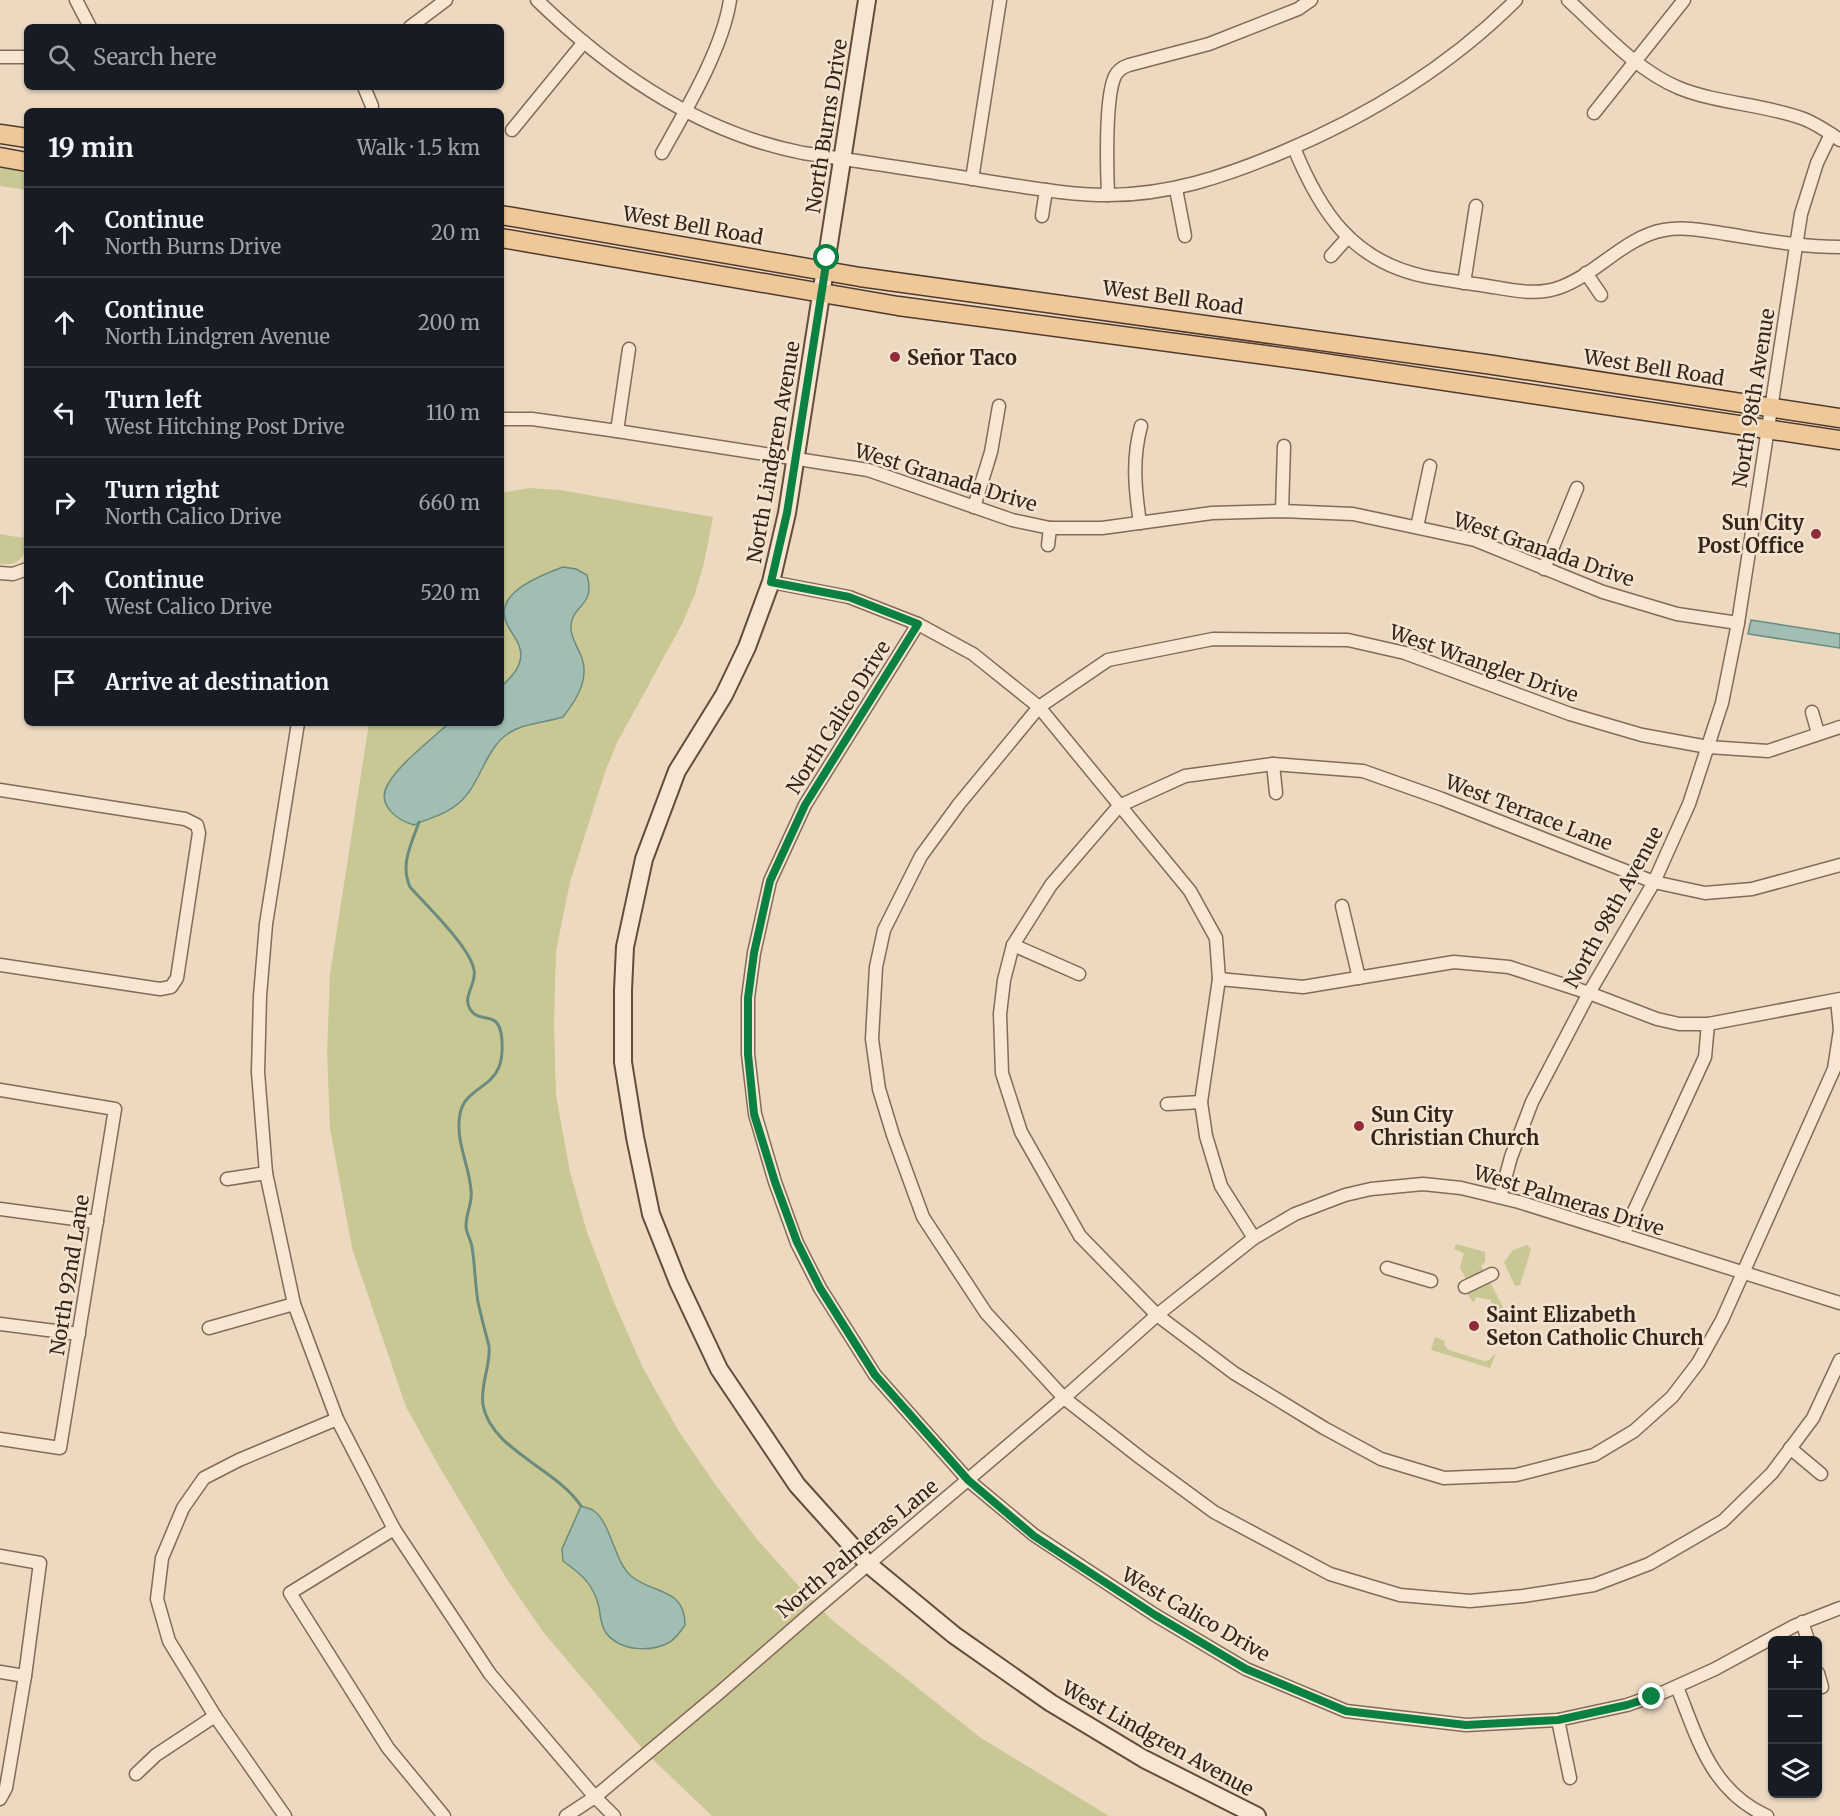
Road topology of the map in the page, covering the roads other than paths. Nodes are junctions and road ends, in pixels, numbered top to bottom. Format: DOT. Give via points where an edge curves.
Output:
graph roads {
  1 [pos="76,0"];
  2 [pos="446,0"];
  3 [pos="537,0"];
  4 [pos="730,0"];
  5 [pos="867,0"];
  6 [pos="1000,0"];
  7 [pos="1311,0"];
  8 [pos="1516,0"];
  9 [pos="1568,0"];
  10 [pos="1684,0"];
  11 [pos="88,24"];
  12 [pos="414,24"];
  13 [pos="584,42"];
  14 [pos="0,57"];
  15 [pos="24,57"];
  16 [pos="1636,62"];
  17 [pos="365,90"];
  18 [pos="372,106"];
  19 [pos="685,111"];
  20 [pos="1594,113"];
  21 [pos="512,130"];
  22 [pos="0,134"];
  23 [pos="1836,137"];
  24 [pos="24,138"];
  25 [pos="1294,148"];
  26 [pos="662,153"];
  27 [pos="0,159"];
  28 [pos="842,159"];
  29 [pos="24,162"];
  30 [pos="24,170"];
  31 [pos="972,178"];
  32 [pos="1176,189"];
  33 [pos="1046,190"];
  34 [pos="1108,195"];
  35 [pos="1476,206"];
  36 [pos="504,216"];
  37 [pos="1042,216"];
  38 [pos="1185,236"];
  39 [pos="1348,237"];
  40 [pos="504,239"];
  41 [pos="1796,245"];
  42 [pos="1840,247"];
  43 [pos="1331,256"];
  44 [pos="825,270"];
  45 [pos="1586,273"];
  46 [pos="1464,283"];
  47 [pos="821,293"];
  48 [pos="1601,295"];
  49 [pos="629,349"];
  50 [pos="999,406"];
  51 [pos="1771,408"];
  52 [pos="1840,418"];
  53 [pos="504,419"];
  54 [pos="1142,426"];
  55 [pos="1768,429"];
  56 [pos="617,431"];
  57 [pos="1840,440"];
  58 [pos="1284,446"];
  59 [pos="796,458"];
  60 [pos="1430,466"];
  61 [pos="1577,488"];
  62 [pos="974,507"];
  63 [pos="1282,511"];
  64 [pos="1140,523"];
  65 [pos="1417,527"];
  66 [pos="1050,528"];
  67 [pos="1048,545"];
  68 [pos="1544,569"];
  69 [pos="24,570"];
  70 [pos="0,573"];
  71 [pos="771,582"];
  72 [pos="1738,623"];
  73 [pos="918,624"];
  74 [pos="1039,707"];
  75 [pos="1812,712"];
  76 [pos="298,726"];
  77 [pos="1840,726"];
  78 [pos="1818,733"];
  79 [pos="1708,747"];
  80 [pos="1273,764"];
  81 [pos="0,790"];
  82 [pos="1276,793"];
  83 [pos="1119,806"];
  84 [pos="1840,866"];
  85 [pos="1654,882"];
  86 [pos="1342,906"];
  87 [pos="1013,945"];
  88 [pos="0,965"];
  89 [pos="1079,974"];
  90 [pos="1359,978"];
  91 [pos="1219,979"];
  92 [pos="1589,993"];
  93 [pos="1839,999"];
  94 [pos="1708,1024"];
  95 [pos="0,1090"];
  96 [pos="1201,1102"];
  97 [pos="1167,1104"];
  98 [pos="266,1173"];
  99 [pos="227,1179"];
  100 [pos="1500,1197"];
  101 [pos="0,1209"];
  102 [pos="97,1222"];
  103 [pos="1623,1235"];
  104 [pos="1254,1238"];
  105 [pos="1387,1268"];
  106 [pos="1743,1273"];
  107 [pos="1492,1274"];
  108 [pos="1431,1281"];
  109 [pos="1465,1287"];
  110 [pos="1840,1303"];
  111 [pos="294,1304"];
  112 [pos="1156,1315"];
  113 [pos="0,1324"];
  114 [pos="209,1328"];
  115 [pos="79,1334"];
  116 [pos="1840,1360"];
  117 [pos="1064,1398"];
  118 [pos="338,1419"];
  119 [pos="0,1439"];
  120 [pos="1790,1448"];
  121 [pos="1821,1474"];
  122 [pos="968,1480"];
  123 [pos="394,1529"];
  124 [pos="0,1556"];
  125 [pos="868,1564"];
  126 [pos="1840,1608"];
  127 [pos="1802,1622"];
  128 [pos="1806,1636"];
  129 [pos="0,1672"];
  130 [pos="25,1676"];
  131 [pos="1677,1687"];
  132 [pos="215,1716"];
  133 [pos="1558,1720"];
  134 [pos="136,1774"];
  135 [pos="1570,1778"];
  136 [pos="2,1792"];
  137 [pos="595,1797"];
  138 [pos="285,1816"];
  139 [pos="444,1816"];
  140 [pos="566,1816"];
  141 [pos="614,1816"];
  142 [pos="1257,1816"];
  143 [pos="1767,1816"];
  1 -- 11 [label="street"];
  2 -- 12 [label="street"];
  3 -- 13 [label="street"];
  4 -- 19 [label="street" via="723,32"];
  5 -- 28 [label="street, North Burns Drive"];
  6 -- 31 [label="street"];
  7 -- 34 [label="street" via="1298,9 1209,44 1119,71 1113,82 1110,112"];
  8 -- 25 [label="street" via="1468,44 1410,86 1352,121"];
  9 -- 16 [label="street"];
  10 -- 16 [label="street"];
  13 -- 19 [label="street"];
  13 -- 21 [label="street"];
  14 -- 15 [label="street"];
  16 -- 20 [label="street"];
  16 -- 23 [label="street" via="1687,90 1794,116"];
  17 -- 18 [label="street"];
  19 -- 26 [label="street"];
  19 -- 28 [label="street" via="756,142"];
  22 -- 24 [label="main road"];
  23 -- 41 [label="street, North 98th Avenue" via="1817,163"];
  25 -- 32 [label="street" via="1232,173"];
  25 -- 39 [label="street" via="1315,196"];
  27 -- 29 [label="main road"];
  27 -- 30 [label="street"];
  28 -- 31 [label="street"];
  28 -- 44 [label="street, North Burns Drive"];
  31 -- 33 [label="street"];
  32 -- 34 [label="street"];
  32 -- 38 [label="street"];
  33 -- 34 [label="street"];
  33 -- 37 [label="street"];
  35 -- 46 [label="street"];
  36 -- 44 [label="main road, West Bell Road"];
  39 -- 43 [label="street"];
  39 -- 46 [label="street" via="1376,258 1398,268"];
  40 -- 47 [label="main road"];
  41 -- 42 [label="street"];
  41 -- 45 [label="street" via="1696,229 1664,230 1634,242"];
  41 -- 51 [label="street, North 98th Avenue"];
  44 -- 47 [label="street, North Burns Drive"];
  44 -- 51 [label="main road, West Bell Road"];
  45 -- 46 [label="street" via="1560,287 1539,292"];
  45 -- 48 [label="street"];
  47 -- 55 [label="main road"];
  47 -- 59 [label="street, North Lindgren Avenue"];
  49 -- 56 [label="street"];
  50 -- 62 [label="street" via="991,452"];
  51 -- 52 [label="main road, West Bell Road"];
  51 -- 55 [label="street, North 98th Avenue"];
  53 -- 56 [label="street, West Granada Drive"];
  54 -- 64 [label="street" via="1135,459"];
  55 -- 57 [label="main road"];
  55 -- 72 [label="street, North 98th Avenue"];
  56 -- 59 [label="street, West Granada Drive"];
  58 -- 63 [label="street"];
  59 -- 62 [label="street, West Granada Drive" via="868,470"];
  59 -- 71 [label="street, North Lindgren Avenue"];
  60 -- 65 [label="street"];
  61 -- 68 [label="street"];
  62 -- 66 [label="street, West Granada Drive"];
  63 -- 64 [label="street, West Granada Drive" via="1212,513"];
  63 -- 65 [label="street, West Granada Drive" via="1353,514"];
  64 -- 66 [label="street, West Granada Drive" via="1092,529"];
  65 -- 68 [label="street, West Granada Drive" via="1475,540"];
  66 -- 67 [label="street, West Granada Drive"];
  68 -- 72 [label="street, West Granada Drive" via="1677,614"];
  69 -- 70 [label="street"];
  71 -- 73 [label="street" via="849,597"];
  71 -- 125 [label="street, North Lindgren Avenue" via="732,679 677,771 644,859 626,947 622,1062 651,1214 719,1369 798,1485"];
  72 -- 79 [label="street, North 98th Avenue" via="1722,703"];
  73 -- 74 [label="street" via="974,654"];
  73 -- 122 [label="street, North Calico Drive" via="805,805 770,881 748,998 748,1054 754,1114 761,1137 797,1242 820,1288 875,1375"];
  74 -- 79 [label="street, West Wrangler Drive" via="1108,660 1213,639 1348,640 1405,653 1570,714 1642,735"];
  74 -- 83 [label="street"];
  74 -- 117 [label="street, West Wrangler Drive" via="959,804 905,885 884,930 876,967 872,1039 879,1089 924,1217 986,1313"];
  75 -- 78 [label="street"];
  76 -- 98 [label="street" via="266,924 260,996 258,1072"];
  77 -- 78 [label="street, West Wrangler Drive"];
  78 -- 79 [label="street, West Wrangler Drive" via="1768,751"];
  79 -- 85 [label="street, North 98th Avenue" via="1689,804"];
  80 -- 82 [label="street"];
  80 -- 83 [label="street, West Terrace Lane" via="1185,776"];
  80 -- 85 [label="street, West Terrace Lane" via="1363,771"];
  81 -- 88 [label="street" via="185,819 197,825 199,836 177,978 171,987 160,989"];
  83 -- 87 [label="street" via="1051,885"];
  83 -- 91 [label="street" via="1190,891 1216,938"];
  84 -- 85 [label="street, West Terrace Lane" via="1752,889 1705,892"];
  85 -- 92 [label="street, North 98th Avenue"];
  86 -- 90 [label="street"];
  87 -- 89 [label="street"];
  87 -- 112 [label="street" via="1001,1002 1002,1072 1021,1132 1080,1236"];
  90 -- 91 [label="street" via="1303,987"];
  90 -- 92 [label="street" via="1454,962 1509,967"];
  91 -- 96 [label="street"];
  92 -- 94 [label="street" via="1657,1019"];
  92 -- 100 [label="street, North 98th Avenue" via="1532,1102"];
  93 -- 94 [label="street"];
  93 -- 106 [label="street" via="1840,1030 1834,1069"];
  94 -- 103 [label="street" via="1705,1057"];
  95 -- 102 [label="street, North 92nd Lane" via="115,1109"];
  96 -- 97 [label="street"];
  96 -- 104 [label="street" via="1206,1136 1221,1186"];
  98 -- 99 [label="street"];
  98 -- 111 [label="street"];
  100 -- 103 [label="street, West Palmeras Drive"];
  100 -- 104 [label="street, West Palmeras Drive" via="1423,1184 1371,1189 1295,1214"];
  101 -- 102 [label="street"];
  102 -- 115 [label="street, North 92nd Lane"];
  103 -- 106 [label="street, West Palmeras Drive"];
  104 -- 112 [label="street, North Palmeras Lane"];
  105 -- 108 [label="street"];
  106 -- 110 [label="street, West Palmeras Drive"];
  106 -- 112 [label="street" via="1698,1363 1672,1397 1634,1431 1594,1455 1515,1475 1444,1478 1381,1458 1234,1373"];
  107 -- 109 [label="street"];
  111 -- 114 [label="street"];
  111 -- 118 [label="street"];
  112 -- 117 [label="street, North Palmeras Lane"];
  113 -- 115 [label="street"];
  115 -- 119 [label="street, North 92nd Lane" via="60,1448"];
  116 -- 120 [label="street, West Wrangler Drive" via="1813,1418"];
  117 -- 120 [label="street, West Wrangler Drive" via="1214,1512 1330,1574 1400,1595 1470,1601 1594,1585 1649,1564 1723,1521 1772,1473"];
  117 -- 122 [label="street, North Palmeras Lane"];
  118 -- 123 [label="street"];
  118 -- 132 [label="street" via="204,1478 183,1508 162,1558 157,1599 168,1641"];
  120 -- 121 [label="street"];
  122 -- 125 [label="street, North Palmeras Lane"];
  122 -- 133 [label="street, West Calico Drive" via="1034,1536 1155,1615 1246,1669 1346,1711 1466,1725"];
  123 -- 137 [label="street" via="490,1674"];
  123 -- 139 [label="street" via="290,1593 388,1748"];
  124 -- 130 [label="street" via="40,1563"];
  125 -- 137 [label="street, North Palmeras Lane"];
  125 -- 142 [label="street, West Lindgren Avenue" via="954,1635 1051,1703 1144,1758"];
  126 -- 127 [label="street, West Calico Drive"];
  127 -- 128 [label="street"];
  127 -- 131 [label="street, West Calico Drive"];
  129 -- 130 [label="street"];
  130 -- 136 [label="street"];
  131 -- 133 [label="street, West Calico Drive" via="1627,1705"];
  131 -- 143 [label="street" via="1704,1755 1716,1774 1737,1798"];
  132 -- 134 [label="street" via="156,1755"];
  132 -- 138 [label="street"];
  133 -- 135 [label="street"];
  137 -- 140 [label="street, North Palmeras Lane"];
  137 -- 141 [label="street"];
}
